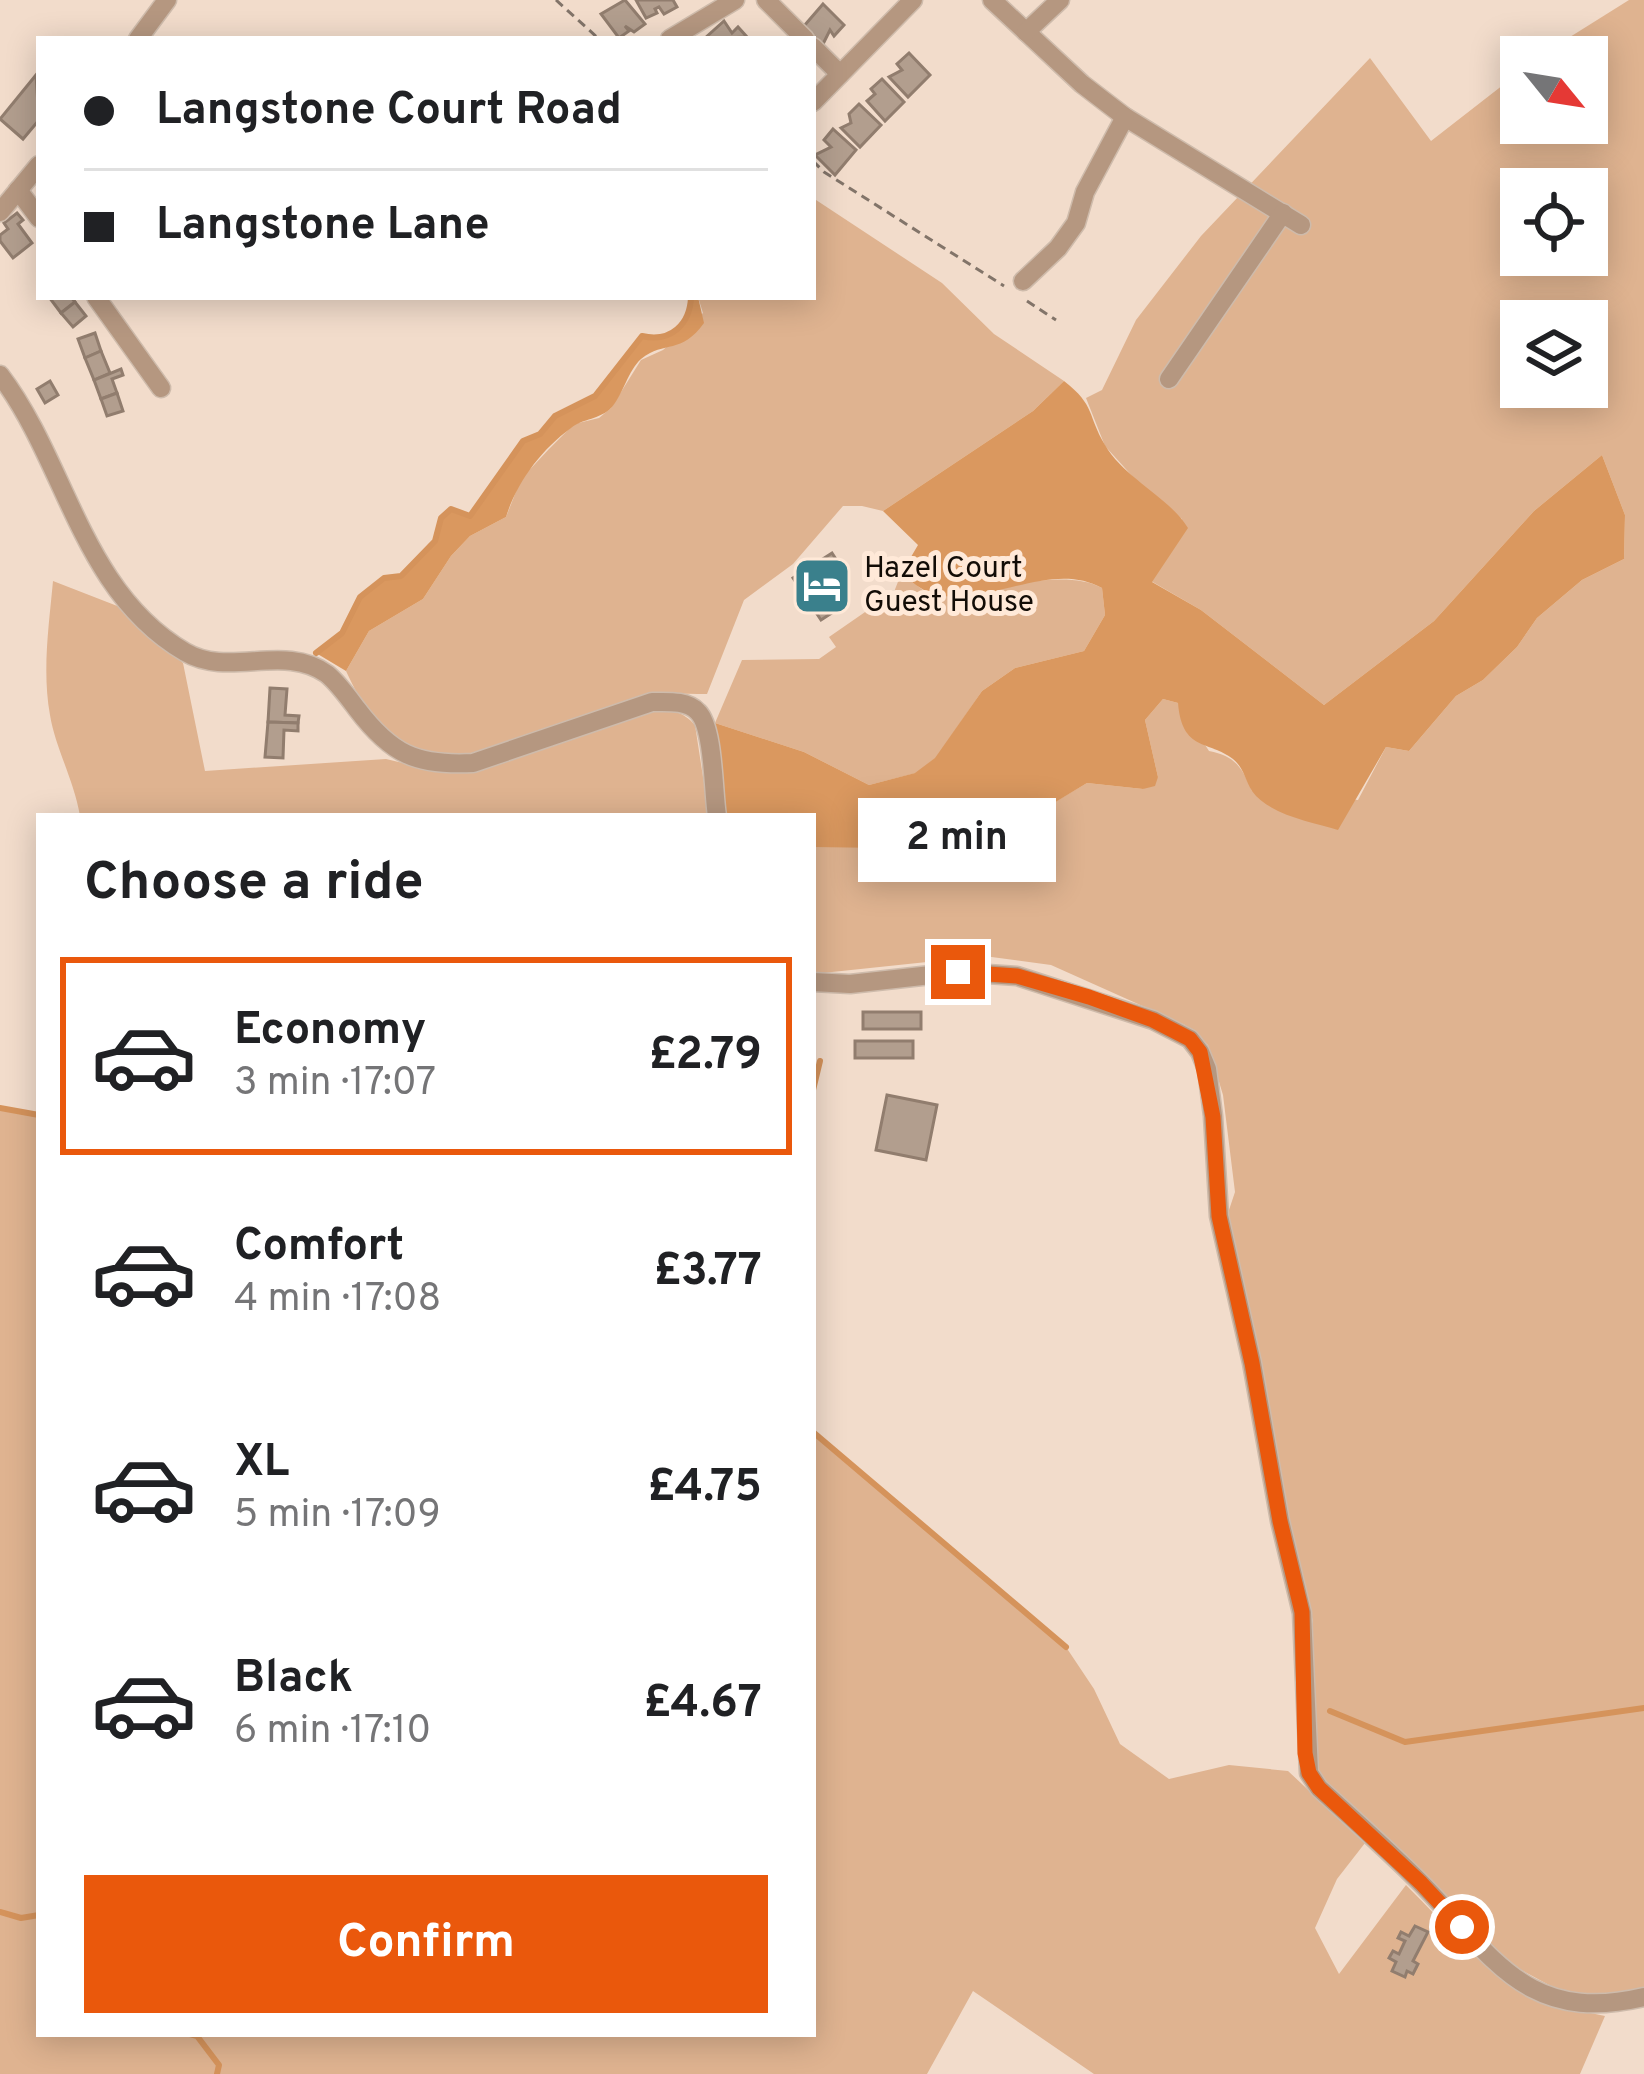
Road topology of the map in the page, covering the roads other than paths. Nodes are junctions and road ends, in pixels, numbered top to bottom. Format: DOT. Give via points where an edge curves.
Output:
graph roads {
  1 [pos="167,0"];
  2 [pos="735,0"];
  3 [pos="766,0"];
  4 [pos="913,0"];
  5 [pos="992,0"];
  6 [pos="1060,0"];
  7 [pos="1026,32"];
  8 [pos="140,36"];
  9 [pos="675,36"];
  10 [pos="802,36"];
  11 [pos="816,50"];
  12 [pos="840,74"];
  13 [pos="816,100"];
  14 [pos="1125,117"];
  15 [pos="36,169"];
  16 [pos="18,190"];
  17 [pos="0,212"];
  18 [pos="1283,213"];
  19 [pos="36,214"];
  20 [pos="1301,225"];
  21 [pos="1023,281"];
  22 [pos="98,300"];
  23 [pos="0,375"];
  24 [pos="1169,379"];
  25 [pos="161,388"];
  26 [pos="717,813"];
  27 [pos="816,982"];
  28 [pos="1644,1997"];
  1 -- 8 [label="street"];
  2 -- 9 [label="street"];
  3 -- 10 [label="street"];
  4 -- 12 [label="street"];
  5 -- 7 [label="street"];
  6 -- 7 [label="street"];
  7 -- 14 [label="street"];
  11 -- 12 [label="street"];
  12 -- 13 [label="street"];
  14 -- 18 [label="street"];
  14 -- 21 [label="street" via="1076,223"];
  15 -- 16 [label="street"];
  16 -- 17 [label="street"];
  16 -- 19 [label="street"];
  18 -- 20 [label="street"];
  18 -- 24 [label="street"];
  22 -- 25 [label="street"];
  23 -- 26 [label="street" via="45,450 83,539 136,608 185,652 215,663 297,661 325,673 395,749 442,764 473,763 652,702 678,702 706,723"];
  27 -- 28 [label="street" via="1017,976 1190,1039 1207,1070 1219,1216 1302,1612 1309,1773 1503,1970 1568,2002"];
}
